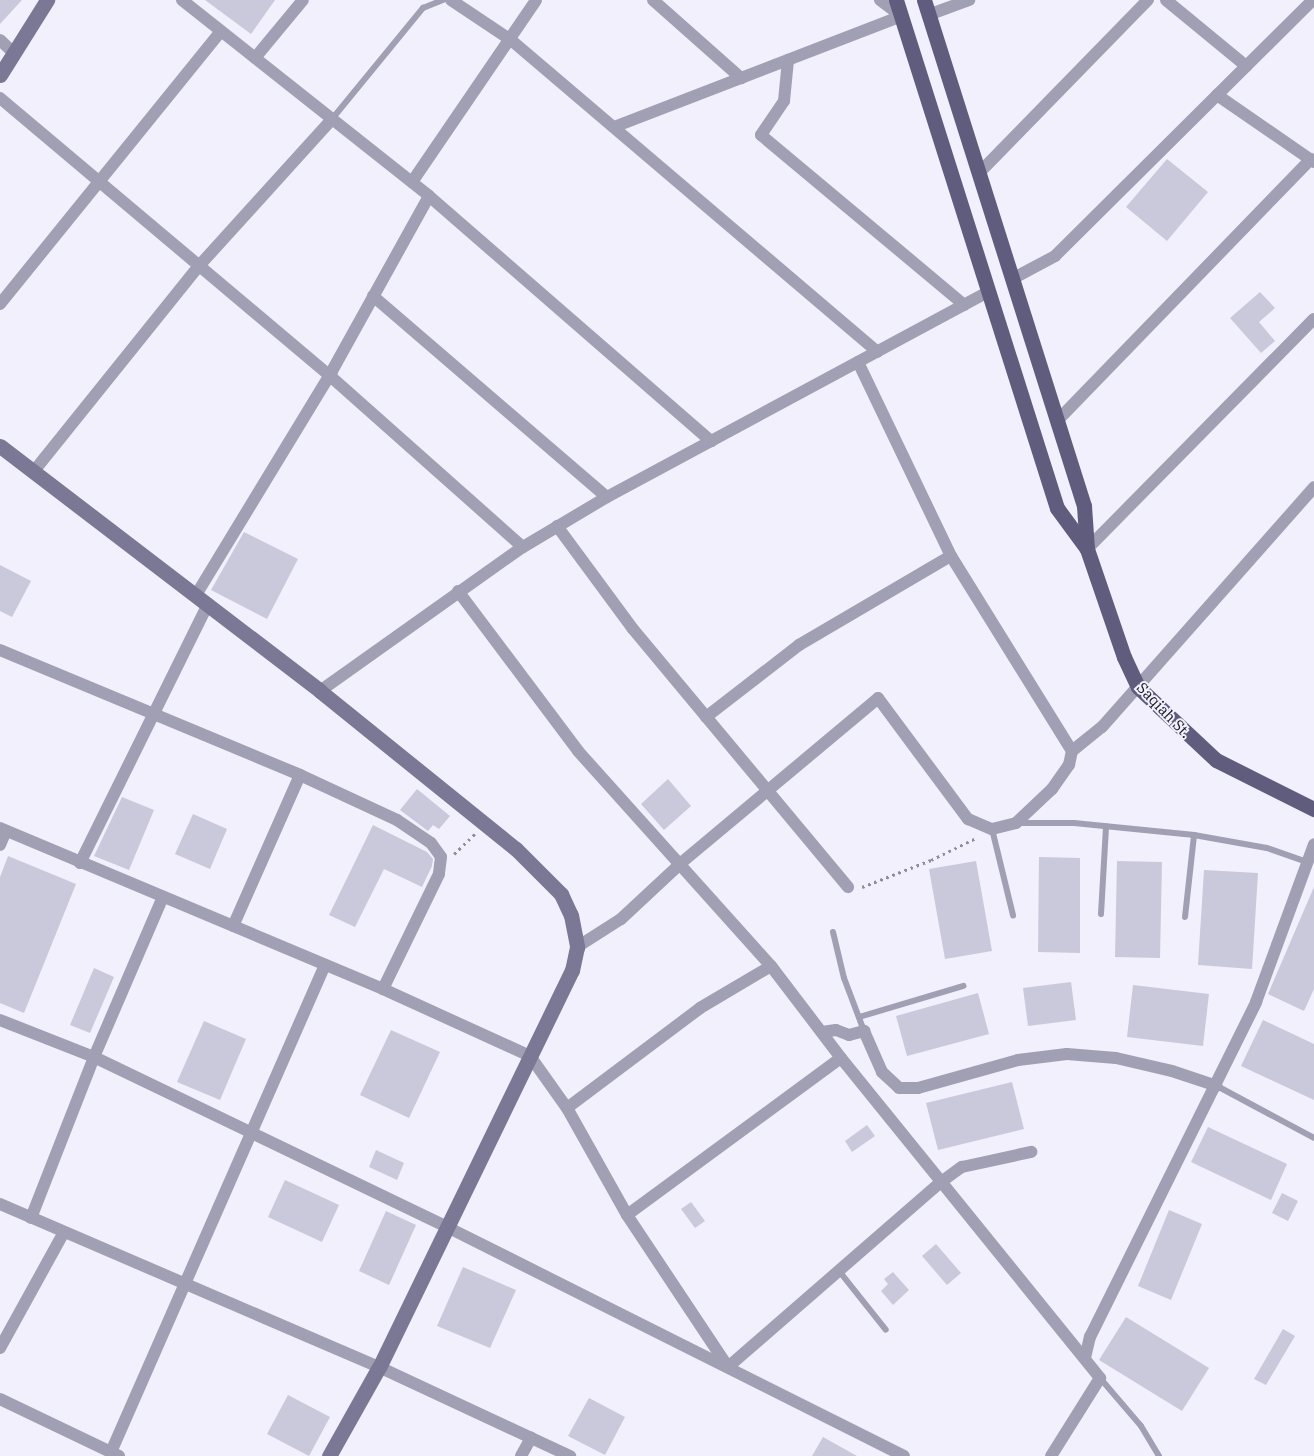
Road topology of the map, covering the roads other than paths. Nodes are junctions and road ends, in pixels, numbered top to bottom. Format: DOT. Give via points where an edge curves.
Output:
graph roads {
  1 [pos="47,0"];
  2 [pos="182,0"];
  3 [pos="303,0"];
  4 [pos="443,0"];
  5 [pos="451,0"];
  6 [pos="536,0"];
  7 [pos="653,0"];
  8 [pos="880,0"];
  9 [pos="896,0"];
  10 [pos="969,0"];
  11 [pos="1148,0"];
  12 [pos="1166,0"];
  13 [pos="1313,0"];
  14 [pos="926,7"];
  15 [pos="901,16"];
  16 [pos="221,31"];
  17 [pos="0,40"];
  18 [pos="511,40"];
  19 [pos="13,52"];
  20 [pos="255,58"];
  21 [pos="788,60"];
  22 [pos="1246,66"];
  23 [pos="0,75"];
  24 [pos="741,78"];
  25 [pos="1217,95"];
  26 [pos="0,98"];
  27 [pos="332,119"];
  28 [pos="614,127"];
  29 [pos="1313,161"];
  30 [pos="978,173"];
  31 [pos="97,182"];
  32 [pos="412,182"];
  33 [pos="429,196"];
  34 [pos="198,267"];
  35 [pos="1012,279"];
  36 [pos="988,292"];
  37 [pos="373,296"];
  38 [pos="0,304"];
  39 [pos="964,305"];
  40 [pos="1314,319"];
  41 [pos="877,352"];
  42 [pos="858,362"];
  43 [pos="329,375"];
  44 [pos="1057,420"];
  45 [pos="711,441"];
  46 [pos="0,446"];
  47 [pos="34,471"];
  48 [pos="1314,487"];
  49 [pos="607,497"];
  50 [pos="558,526"];
  51 [pos="522,547"];
  52 [pos="1087,549"];
  53 [pos="951,556"];
  54 [pos="458,591"];
  55 [pos="202,600"];
  56 [pos="0,650"];
  57 [pos="1138,687"];
  58 [pos="320,691"];
  59 [pos="152,715"];
  60 [pos="706,717"];
  61 [pos="1072,751"];
  62 [pos="300,775"];
  63 [pos="768,791"];
  64 [pos="1314,809"];
  65 [pos="1016,823"];
  66 [pos="1106,826"];
  67 [pos="992,829"];
  68 [pos="3,830"];
  69 [pos="1194,835"];
  70 [pos="1314,844"];
  71 [pos="0,845"];
  72 [pos="1307,862"];
  73 [pos="80,863"];
  74 [pos="681,863"];
  75 [pos="848,887"];
  76 [pos="163,897"];
  77 [pos="1101,914"];
  78 [pos="1013,915"];
  79 [pos="1185,918"];
  80 [pos="233,926"];
  81 [pos="833,932"];
  82 [pos="577,947"];
  83 [pos="326,965"];
  84 [pos="771,966"];
  85 [pos="963,986"];
  86 [pos="382,989"];
  87 [pos="859,1017"];
  88 [pos="0,1020"];
  89 [pos="864,1031"];
  90 [pos="822,1032"];
  91 [pos="530,1056"];
  92 [pos="94,1057"];
  93 [pos="841,1058"];
  94 [pos="1217,1086"];
  95 [pos="567,1108"];
  96 [pos="251,1133"];
  97 [pos="1314,1138"];
  98 [pos="1031,1152"];
  99 [pos="941,1182"];
  100 [pos="0,1204"];
  101 [pos="627,1215"];
  102 [pos="31,1218"];
  103 [pos="447,1227"];
  104 [pos="64,1232"];
  105 [pos="840,1271"];
  106 [pos="184,1283"];
  107 [pos="886,1330"];
  108 [pos="0,1348"];
  109 [pos="1085,1358"];
  110 [pos="379,1367"];
  111 [pos="728,1367"];
  112 [pos="1100,1378"];
  113 [pos="0,1398"];
  114 [pos="531,1438"];
  115 [pos="115,1454"];
  116 [pos="329,1456"];
  117 [pos="521,1456"];
  118 [pos="570,1456"];
  119 [pos="904,1456"];
  120 [pos="1051,1456"];
  121 [pos="1159,1456"];
  1 -- 19 [label="street"];
  2 -- 16 [label="street"];
  3 -- 20 [label="street"];
  4 -- 27 [label="lane" via="423,8"];
  5 -- 18 [label="street"];
  6 -- 18 [label="street"];
  7 -- 24 [label="street"];
  8 -- 15 [label="street"];
  9 -- 15 [label="main road"];
  10 -- 14 [label="street"];
  11 -- 30 [label="street"];
  12 -- 22 [label="street"];
  13 -- 22 [label="street"];
  14 -- 30 [label="main road"];
  15 -- 21 [label="street"];
  15 -- 36 [label="main road"];
  16 -- 20 [label="street"];
  16 -- 31 [label="street"];
  17 -- 19 [label="street"];
  18 -- 28 [label="street"];
  18 -- 32 [label="street"];
  19 -- 23 [label="street"];
  20 -- 27 [label="street"];
  21 -- 24 [label="street"];
  21 -- 39 [label="street" via="784,101 761,135"];
  22 -- 25 [label="street"];
  24 -- 28 [label="street"];
  25 -- 29 [label="street"];
  25 -- 35 [label="street" via="1055,256"];
  26 -- 31 [label="street"];
  27 -- 32 [label="street"];
  27 -- 34 [label="street"];
  28 -- 41 [label="street"];
  29 -- 44 [label="street"];
  30 -- 35 [label="main road"];
  31 -- 34 [label="street"];
  31 -- 38 [label="street"];
  32 -- 33 [label="street"];
  33 -- 37 [label="street"];
  33 -- 45 [label="street"];
  34 -- 43 [label="street"];
  34 -- 47 [label="street"];
  35 -- 44 [label="main road"];
  36 -- 39 [label="street"];
  36 -- 52 [label="main road" via="1057,508"];
  37 -- 43 [label="street"];
  37 -- 49 [label="street"];
  39 -- 41 [label="street"];
  40 -- 52 [label="street"];
  41 -- 42 [label="street"];
  42 -- 45 [label="street"];
  42 -- 53 [label="street"];
  43 -- 51 [label="street"];
  43 -- 55 [label="street"];
  44 -- 52 [label="main road" via="1084,506"];
  45 -- 49 [label="street"];
  46 -- 47 [label="street"];
  47 -- 55 [label="street"];
  48 -- 57 [label="street"];
  49 -- 50 [label="street"];
  50 -- 51 [label="street"];
  50 -- 60 [label="street" via="633,629"];
  51 -- 54 [label="street"];
  52 -- 57 [label="main road, Saqiah St." via="1124,657"];
  53 -- 60 [label="street" via="799,645"];
  53 -- 61 [label="street"];
  54 -- 58 [label="street"];
  54 -- 74 [label="street" via="578,751"];
  55 -- 58 [label="street"];
  55 -- 59 [label="street"];
  56 -- 59 [label="street"];
  57 -- 61 [label="street" via="1102,727"];
  57 -- 64 [label="main road, Saqiah St." via="1216,760"];
  58 -- 82 [label="street" via="542,873 561,894 571,915"];
  59 -- 62 [label="street"];
  59 -- 73 [label="street"];
  60 -- 63 [label="street"];
  61 -- 65 [label="street" via="1069,765 1052,789"];
  62 -- 80 [label="street"];
  62 -- 86 [label="street" via="397,820 431,843 441,857 439,874"];
  63 -- 67 [label="street" via="878,698 968,819"];
  63 -- 74 [label="street"];
  63 -- 75 [label="street"];
  65 -- 66 [label="lane"];
  65 -- 67 [label="street"];
  66 -- 69 [label="lane"];
  66 -- 77 [label="lane"];
  67 -- 78 [label="lane"];
  68 -- 71 [label="street"];
  68 -- 73 [label="street"];
  69 -- 72 [label="lane" via="1267,848"];
  69 -- 79 [label="lane"];
  70 -- 72 [label="street"];
  72 -- 94 [label="street" via="1256,1002"];
  73 -- 76 [label="street"];
  74 -- 82 [label="street" via="621,919"];
  74 -- 84 [label="street"];
  76 -- 80 [label="street"];
  76 -- 92 [label="street"];
  80 -- 83 [label="street"];
  81 -- 87 [label="lane" via="844,978"];
  82 -- 91 [label="street" via="572,970"];
  83 -- 86 [label="street"];
  83 -- 96 [label="street"];
  84 -- 90 [label="street"];
  84 -- 95 [label="street" via="700,1008"];
  85 -- 87 [label="lane"];
  86 -- 91 [label="street"];
  87 -- 89 [label="lane"];
  88 -- 92 [label="street"];
  89 -- 90 [label="street" via="849,1035 836,1030"];
  89 -- 94 [label="street" via="882,1072 900,1088 918,1088 1018,1060 1067,1054 1116,1058"];
  90 -- 93 [label="street"];
  91 -- 95 [label="street"];
  91 -- 103 [label="street"];
  92 -- 96 [label="street"];
  92 -- 102 [label="street"];
  93 -- 99 [label="street"];
  93 -- 101 [label="street"];
  94 -- 97 [label="lane"];
  94 -- 109 [label="street" via="1090,1337"];
  95 -- 101 [label="street"];
  96 -- 103 [label="street"];
  96 -- 106 [label="street"];
  98 -- 99 [label="street" via="962,1168"];
  99 -- 105 [label="street"];
  99 -- 109 [label="street"];
  100 -- 102 [label="street"];
  101 -- 111 [label="street"];
  102 -- 104 [label="street"];
  103 -- 110 [label="street"];
  103 -- 111 [label="street"];
  104 -- 106 [label="street"];
  104 -- 108 [label="street"];
  105 -- 107 [label="lane"];
  105 -- 111 [label="street"];
  106 -- 110 [label="street"];
  106 -- 115 [label="street"];
  109 -- 112 [label="street"];
  110 -- 114 [label="street"];
  110 -- 116 [label="street"];
  111 -- 119 [label="street"];
  112 -- 120 [label="street"];
  112 -- 121 [label="lane" via="1140,1426"];
  113 -- 115 [label="street"];
  114 -- 117 [label="street"];
  114 -- 118 [label="street"];
}
